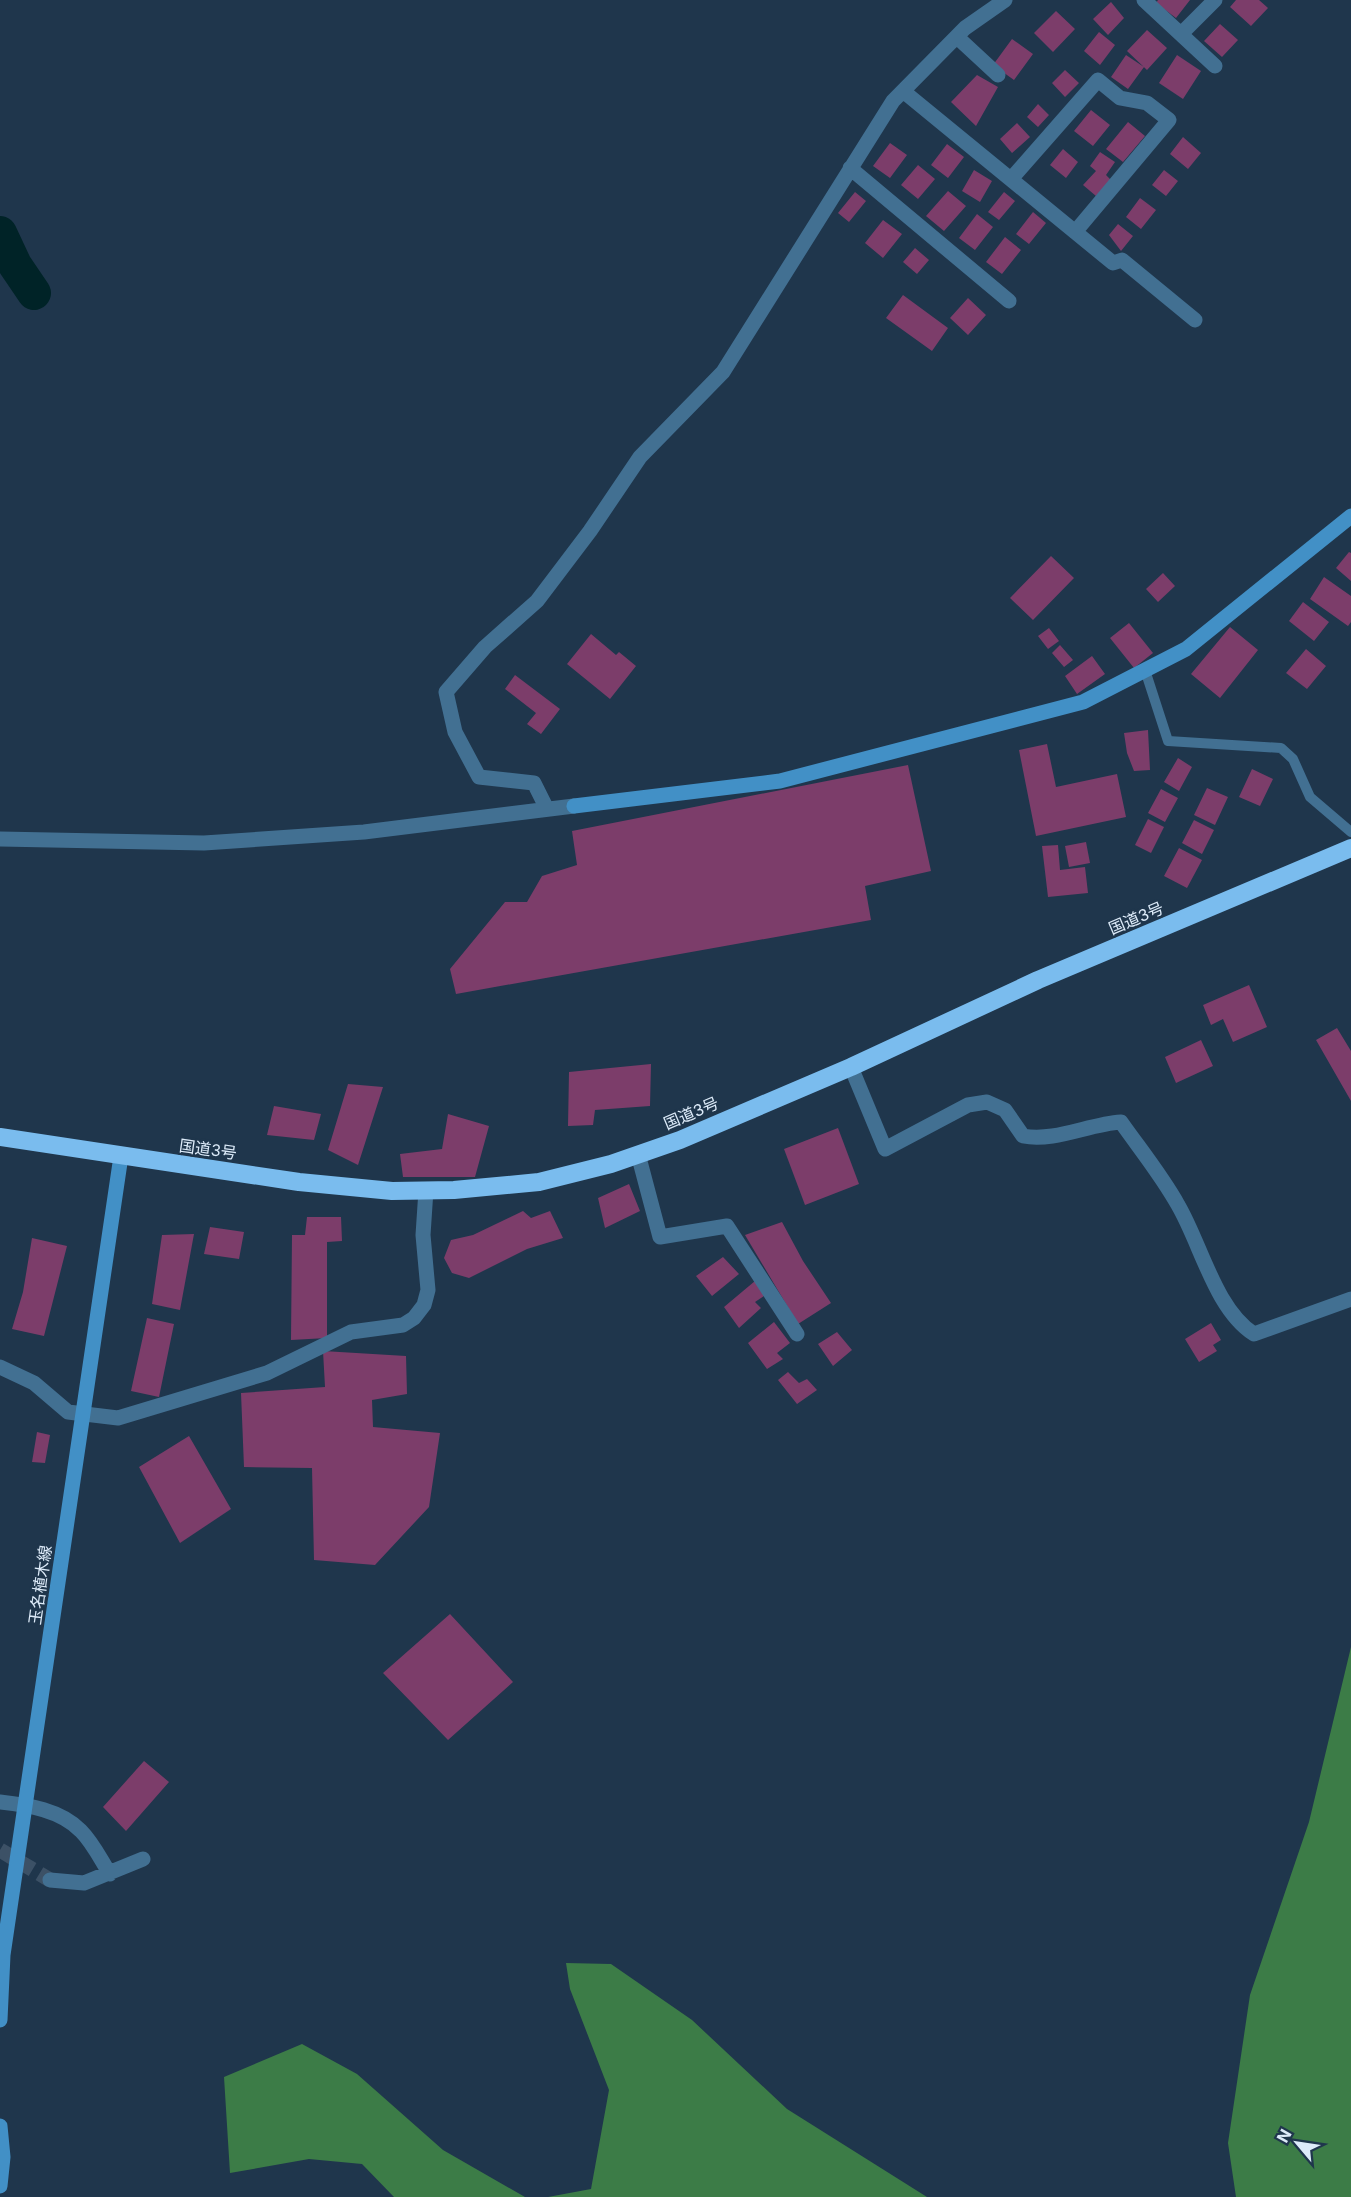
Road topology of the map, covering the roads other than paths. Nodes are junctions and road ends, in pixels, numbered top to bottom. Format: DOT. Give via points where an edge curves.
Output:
graph roads {
  1 [pos="1005,0"];
  2 [pos="1144,0"];
  3 [pos="1215,0"];
  4 [pos="1181,34"];
  5 [pos="957,37"];
  6 [pos="1215,66"];
  7 [pos="998,75"];
  8 [pos="903,91"];
  9 [pos="850,168"];
  10 [pos="1011,179"];
  11 [pos="1075,232"];
  12 [pos="1009,301"];
  13 [pos="1195,320"];
  14 [pos="1351,516"];
  15 [pos="1145,670"];
  16 [pos="574,806"];
  17 [pos="547,809"];
  18 [pos="1351,832"];
  19 [pos="0,839"];
  20 [pos="1351,848"];
  21 [pos="851,1067"];
  22 [pos="0,1137"];
  23 [pos="638,1154"];
  24 [pos="121,1156"];
  25 [pos="426,1190"];
  26 [pos="1351,1299"];
  27 [pos="797,1334"];
  28 [pos="0,1367"];
  29 [pos="83,1416"];
  30 [pos="0,1802"];
  31 [pos="26,1805"];
  32 [pos="143,1859"];
  33 [pos="110,1874"];
  34 [pos="50,1880"];
  35 [pos="0,2020"];
  36 [pos="0,2126"];
  37 [pos="0,2186"];
  1 -- 5 [label="street"];
  2 -- 4 [label="street"];
  3 -- 4 [label="street"];
  4 -- 6 [label="street"];
  5 -- 7 [label="street"];
  5 -- 8 [label="street"];
  8 -- 9 [label="street"];
  8 -- 10 [label="street"];
  9 -- 12 [label="street"];
  9 -- 17 [label="street" via="723,372 640,457 537,601 484,647 446,692 455,732 479,777 534,783"];
  10 -- 11 [label="street"];
  10 -- 11 [label="street" via="1098,80 1120,98 1147,103 1169,120"];
  11 -- 13 [label="street" via="1113,263 1122,260"];
  14 -- 15 [label="main road" via="1186,649"];
  15 -- 16 [label="main road" via="1083,702 780,781"];
  15 -- 18 [label="lane" via="1168,741 1281,748 1293,759 1310,797"];
  16 -- 17 [label="street"];
  17 -- 19 [label="street" via="364,832 204,843"];
  20 -- 21 [label="highway, 国道3号" via="1038,980"];
  21 -- 23 [label="highway, 国道3号"];
  21 -- 26 [label="street" via="885,1149 968,1105 987,1102 1005,1110 1023,1136 1039,1139 1121,1122 1178,1205 1223,1298 1243,1327 1254,1334"];
  22 -- 24 [label="highway, 国道3号"];
  23 -- 25 [label="highway, 国道3号" via="539,1182"];
  23 -- 27 [label="street" via="660,1237 727,1226"];
  24 -- 25 [label="highway, 国道3号" via="299,1182 392,1191"];
  24 -- 29 [label="main road, 玉名植木線"];
  25 -- 29 [label="street" via="423,1235 428,1290 424,1305 408,1321 339,1336 267,1373 131,1416"];
  28 -- 29 [label="street" via="34,1383 68,1412"];
  29 -- 31 [label="main road, 玉名植木線"];
  30 -- 31 [label="street"];
  31 -- 33 [label="street" via="62,1816 82,1832"];
  31 -- 35 [label="main road, 玉名植木線" via="3,1955"];
  32 -- 33 [label="street"];
  33 -- 34 [label="street" via="84,1883"];
  36 -- 37 [label="main road"];
}
